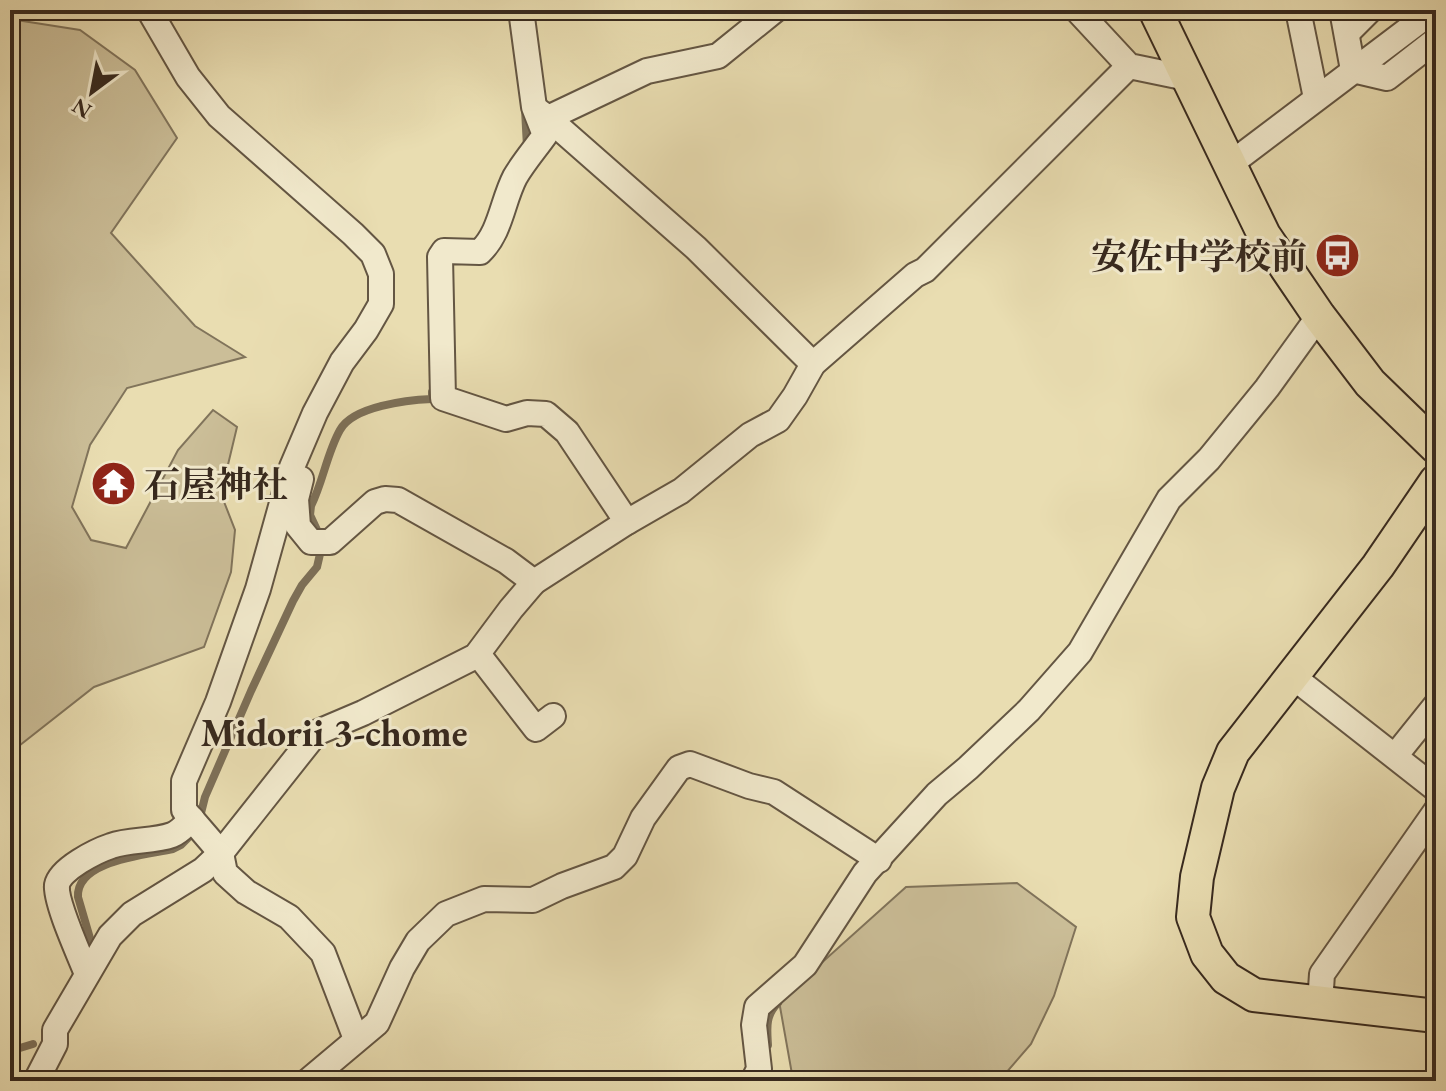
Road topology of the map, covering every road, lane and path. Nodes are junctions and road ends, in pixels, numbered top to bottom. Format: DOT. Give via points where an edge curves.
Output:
graph roads {
  1 [pos="149,10"];
  2 [pos="521,10"];
  3 [pos="775,10"];
  4 [pos="1077,10"];
  5 [pos="1155,10"];
  6 [pos="1298,10"];
  7 [pos="1370,10"];
  8 [pos="1434,10"];
  9 [pos="1344,22"];
  10 [pos="1436,40"];
  11 [pos="1129,66"];
  12 [pos="1353,70"];
  13 [pos="1187,78"];
  14 [pos="1316,98"];
  15 [pos="541,112"];
  16 [pos="1229,165"];
  17 [pos="1319,316"];
  18 [pos="813,364"];
  19 [pos="315,413"];
  20 [pos="1436,447"];
  21 [pos="1436,481"];
  22 [pos="627,522"];
  23 [pos="534,582"];
  24 [pos="478,654"];
  25 [pos="1292,676"];
  26 [pos="1436,705"];
  27 [pos="553,716"];
  28 [pos="1395,756"];
  29 [pos="1436,789"];
  30 [pos="1436,811"];
  31 [pos="192,819"];
  32 [pos="221,853"];
  33 [pos="879,860"];
  34 [pos="87,974"];
  35 [pos="1320,1004"];
  36 [pos="1436,1016"];
  37 [pos="356,1039"];
  38 [pos="36,1081"];
  39 [pos="308,1081"];
  40 [pos="753,1081"];
  1 -- 19 [label="street" via="188,77 219,116 373,254 381,274 381,304"];
  2 -- 15 [label="street"];
  3 -- 15 [label="street" via="718,56 647,71"];
  4 -- 11 [label="street"];
  5 -- 13 [label="main road"];
  6 -- 14 [label="street"];
  7 -- 9 [label="street"];
  8 -- 12 [label="street"];
  9 -- 12 [label="street"];
  10 -- 12 [label="street" via="1387,78"];
  11 -- 13 [label="street"];
  11 -- 18 [label="street" via="925,270"];
  12 -- 14 [label="street"];
  13 -- 16 [label="main road"];
  14 -- 16 [label="street"];
  15 -- 18 [label="street" via="696,248"];
  15 -- 22 [label="street" via="545,135 514,178 486,246 480,252 444,251 440,257 443,398 506,419 546,414 567,432"];
  16 -- 17 [label="main road" via="1264,235"];
  17 -- 20 [label="main road" via="1370,383"];
  17 -- 33 [label="street" via="1209,459 1169,499 1080,652 1029,710 937,794"];
  18 -- 22 [label="street" via="778,420 750,435 681,491"];
  19 -- 23 [label="street" via="296,499 298,526 311,542 330,542 375,502 398,500"];
  19 -- 31 [label="street" via="292,467 258,589 218,702 184,781 184,810"];
  21 -- 25 [label="main road"];
  22 -- 23 [label="street"];
  23 -- 24 [label="street"];
  24 -- 27 [label="street" via="536,729"];
  24 -- 32 [label="street" via="316,733"];
  25 -- 28 [label="street"];
  25 -- 35 [label="main road" via="1233,752 1218,788 1193,917 1207,954 1226,978 1254,995"];
  26 -- 28 [label="street"];
  28 -- 29 [label="street"];
  30 -- 35 [label="street" via="1322,974"];
  31 -- 32 [label="street"];
  31 -- 34 [label="street" via="176,834 112,845 61,876 59,901"];
  32 -- 34 [label="street" via="132,914 110,936"];
  32 -- 37 [label="street" via="225,873 289,917 323,953"];
  33 -- 37 [label="street" via="774,792 690,764 679,768 614,867 533,900 484,899 446,914 418,941 377,1023"];
  33 -- 40 [label="street" via="805,965 757,1007 759,1069"];
  34 -- 38 [label="street" via="55,1030 55,1044"];
  35 -- 36 [label="main road"];
  37 -- 39 [label="street"];
}
